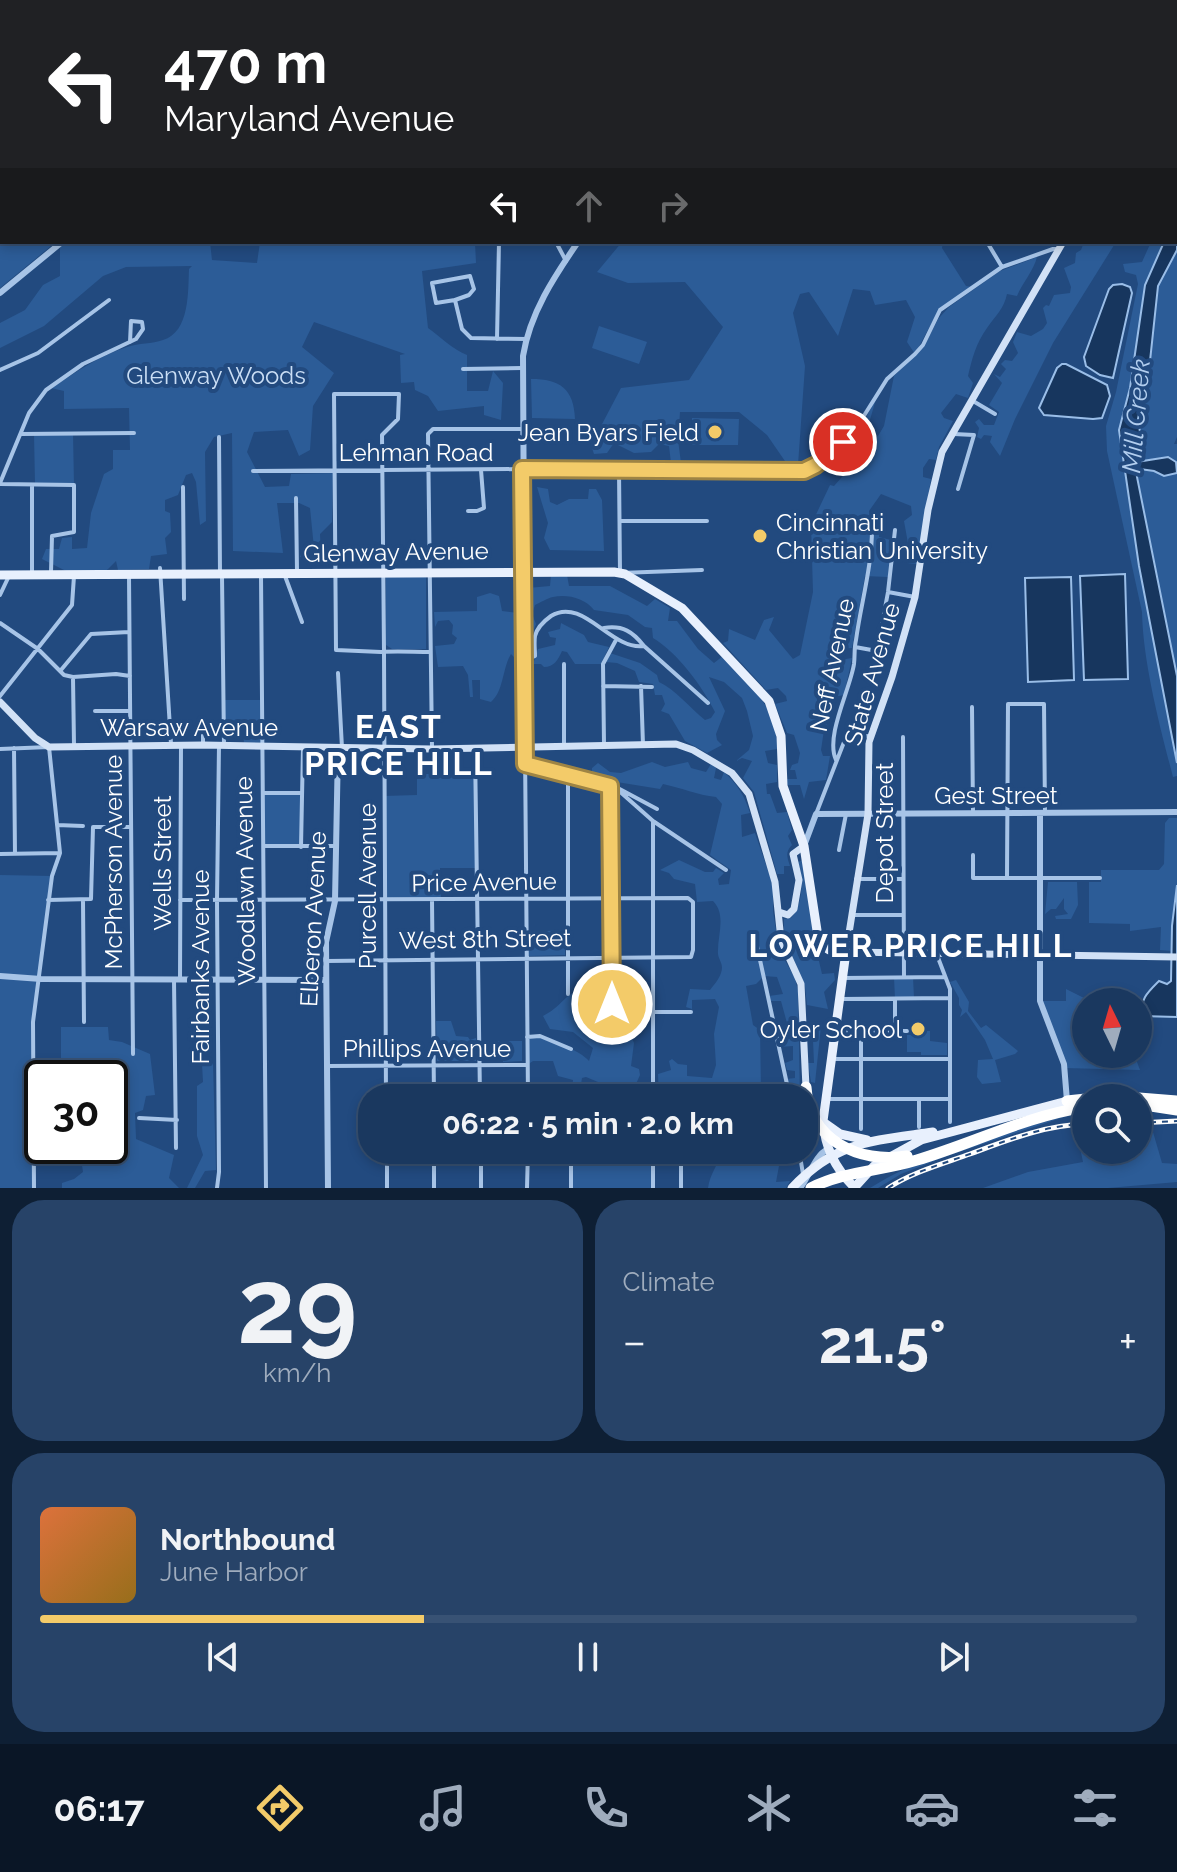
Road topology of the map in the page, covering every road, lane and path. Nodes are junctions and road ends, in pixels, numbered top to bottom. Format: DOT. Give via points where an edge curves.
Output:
graph roads {
  1 [pos="60,244"];
  2 [pos="499,244"];
  3 [pos="557,244"];
  4 [pos="577,244"];
  5 [pos="988,244"];
  6 [pos="1061,246"];
  7 [pos="566,261"];
  8 [pos="1002,267"];
  9 [pos="0,293"];
  10 [pos="109,300"];
  11 [pos="455,300"];
  12 [pos="497,339"];
  13 [pos="527,339"];
  14 [pos="130,342"];
  15 [pos="522,368"];
  16 [pos="463,369"];
  17 [pos="0,370"];
  18 [pos="971,400"];
  19 [pos="995,414"];
  20 [pos="522,429"];
  21 [pos="134,433"];
  22 [pos="20,434"];
  23 [pos="952,434"];
  24 [pos="219,437"];
  25 [pos="522,469"];
  26 [pos="382,470"];
  27 [pos="429,470"];
  28 [pos="481,470"];
  29 [pos="619,470"];
  30 [pos="253,471"];
  31 [pos="335,471"];
  32 [pos="0,484"];
  33 [pos="32,484"];
  34 [pos="183,487"];
  35 [pos="958,489"];
  36 [pos="296,498"];
  37 [pos="468,511"];
  38 [pos="620,521"];
  39 [pos="707,521"];
  40 [pos="872,529"];
  41 [pos="895,530"];
  42 [pos="702,570"];
  43 [pos="160,571"];
  44 [pos="523,571"];
  45 [pos="383,572"];
  46 [pos="430,572"];
  47 [pos="221,573"];
  48 [pos="284,573"];
  49 [pos="297,573"];
  50 [pos="336,573"];
  51 [pos="620,573"];
  52 [pos="129,574"];
  53 [pos="184,574"];
  54 [pos="261,574"];
  55 [pos="5,575"];
  56 [pos="32,575"];
  57 [pos="51,575"];
  58 [pos="74,575"];
  59 [pos="888,592"];
  60 [pos="0,595"];
  61 [pos="915,597"];
  62 [pos="184,599"];
  63 [pos="302,622"];
  64 [pos="0,623"];
  65 [pos="604,628"];
  66 [pos="129,632"];
  67 [pos="616,640"];
  68 [pos="644,646"];
  69 [pos="855,647"];
  70 [pos="38,649"];
  71 [pos="384,652"];
  72 [pos="430,652"];
  73 [pos="524,661"];
  74 [pos="564,664"];
  75 [pos="60,671"];
  76 [pos="338,673"];
  77 [pos="130,676"];
  78 [pos="73,677"];
  79 [pos="603,686"];
  80 [pos="641,686"];
  81 [pos="652,687"];
  82 [pos="0,699"];
  83 [pos="708,703"];
  84 [pos="972,707"];
  85 [pos="95,711"];
  86 [pos="130,711"];
  87 [pos="203,725"];
  88 [pos="871,736"];
  89 [pos="903,737"];
  90 [pos="604,744"];
  91 [pos="203,745"];
  92 [pos="222,745"];
  93 [pos="564,745"];
  94 [pos="643,745"];
  95 [pos="171,746"];
  96 [pos="181,746"];
  97 [pos="263,746"];
  98 [pos="525,746"];
  99 [pos="49,747"];
  100 [pos="74,747"];
  101 [pos="130,747"];
  102 [pos="303,747"];
  103 [pos="14,748"];
  104 [pos="340,748"];
  105 [pos="475,748"];
  106 [pos="0,749"];
  107 [pos="384,749"];
  108 [pos="432,749"];
  109 [pos="836,760"];
  110 [pos="525,764"];
  111 [pos="568,775"];
  112 [pos="610,786"];
  113 [pos="263,793"];
  114 [pos="302,793"];
  115 [pos="657,809"];
  116 [pos="1174,812"];
  117 [pos="1042,813"];
  118 [pos="816,814"];
  119 [pos="846,814"];
  120 [pos="868,814"];
  121 [pos="902,814"];
  122 [pos="973,814"];
  123 [pos="1009,814"];
  124 [pos="653,821"];
  125 [pos="57,825"];
  126 [pos="83,826"];
  127 [pos="131,827"];
  128 [pos="264,846"];
  129 [pos="336,846"];
  130 [pos="804,846"];
  131 [pos="301,847"];
  132 [pos="839,850"];
  133 [pos="60,853"];
  134 [pos="0,854"];
  135 [pos="15,854"];
  136 [pos="973,855"];
  137 [pos="726,870"];
  138 [pos="1007,877"];
  139 [pos="1040,878"];
  140 [pos="1100,878"];
  141 [pos="856,879"];
  142 [pos="902,879"];
  143 [pos="611,898"];
  144 [pos="654,898"];
  145 [pos="525,899"];
  146 [pos="568,899"];
  147 [pos="48,900"];
  148 [pos="180,900"];
  149 [pos="385,900"];
  150 [pos="432,900"];
  151 [pos="477,900"];
  152 [pos="83,901"];
  153 [pos="217,901"];
  154 [pos="264,901"];
  155 [pos="335,901"];
  156 [pos="779,912"];
  157 [pos="851,915"];
  158 [pos="902,915"];
  159 [pos="755,937"];
  160 [pos="846,952"];
  161 [pos="903,953"];
  162 [pos="938,954"];
  163 [pos="692,956"];
  164 [pos="653,957"];
  165 [pos="1177,957"];
  166 [pos="569,958"];
  167 [pos="611,958"];
  168 [pos="477,959"];
  169 [pos="526,959"];
  170 [pos="386,960"];
  171 [pos="432,960"];
  172 [pos="326,961"];
  173 [pos="0,976"];
  174 [pos="904,977"];
  175 [pos="945,977"];
  176 [pos="843,978"];
  177 [pos="38,979"];
  178 [pos="83,979"];
  179 [pos="132,979"];
  180 [pos="177,980"];
  181 [pos="326,980"];
  182 [pos="568,994"];
  183 [pos="950,998"];
  184 [pos="840,999"];
  185 [pos="895,999"];
  186 [pos="612,1007"];
  187 [pos="654,1012"];
  188 [pos="691,1012"];
  189 [pos="84,1022"];
  190 [pos="835,1031"];
  191 [pos="861,1031"];
  192 [pos="895,1031"];
  193 [pos="907,1031"];
  194 [pos="527,1037"];
  195 [pos="571,1049"];
  196 [pos="133,1054"];
  197 [pos="831,1059"];
  198 [pos="950,1059"];
  199 [pos="861,1060"];
  200 [pos="433,1065"];
  201 [pos="480,1065"];
  202 [pos="527,1065"];
  203 [pos="327,1066"];
  204 [pos="386,1066"];
  205 [pos="386,1084"];
  206 [pos="434,1084"];
  207 [pos="480,1084"];
  208 [pos="528,1084"];
  209 [pos="653,1084"];
  210 [pos="787,1084"];
  211 [pos="806,1084"];
  212 [pos="1152,1098"];
  213 [pos="825,1099"];
  214 [pos="919,1099"];
  215 [pos="950,1099"];
  216 [pos="861,1100"];
  217 [pos="1072,1100"];
  218 [pos="1067,1101"];
  219 [pos="1177,1101"];
  220 [pos="1152,1106"];
  221 [pos="1072,1107"];
  222 [pos="1072,1109"];
  223 [pos="1033,1110"];
  224 [pos="1177,1110"];
  225 [pos="818,1117"];
  226 [pos="139,1118"];
  227 [pos="177,1120"];
  228 [pos="818,1120"];
  229 [pos="950,1122"];
  230 [pos="861,1129"];
  231 [pos="961,1130"];
  232 [pos="919,1131"];
  233 [pos="883,1140"];
  234 [pos="176,1148"];
  235 [pos="829,1153"];
  236 [pos="928,1154"];
  237 [pos="818,1157"];
  238 [pos="387,1164"];
  239 [pos="434,1164"];
  240 [pos="481,1164"];
  241 [pos="528,1164"];
  242 [pos="571,1164"];
  243 [pos="653,1164"];
  244 [pos="681,1164"];
  245 [pos="801,1164"];
  246 [pos="816,1164"];
  247 [pos="809,1184"];
  248 [pos="795,1187"];
  249 [pos="34,1188"];
  250 [pos="217,1188"];
  251 [pos="266,1188"];
  252 [pos="328,1188"];
  253 [pos="387,1188"];
  254 [pos="434,1188"];
  255 [pos="481,1188"];
  256 [pos="527,1188"];
  257 [pos="571,1188"];
  258 [pos="653,1188"];
  259 [pos="681,1188"];
  260 [pos="854,1188"];
  1 -- 9 [label="street"];
  2 -- 12 [label="street"];
  3 -- 7 [label="street"];
  4 -- 7 [label="street"];
  5 -- 8 [label="street"];
  6 -- 8 [label="street, Lehman Road"];
  6 -- 18 [label="main road, State Avenue"];
  7 -- 13 [label="street" via="543,298"];
  8 -- 29 [label="street, Lehman Road" via="940,310 923,345 887,379 855,430 810,469"];
  10 -- 17 [label="street" via="38,353"];
  11 -- 11 [label="street" via="474,289 470,276 432,283 436,303"];
  11 -- 12 [label="street" via="468,336"];
  12 -- 13 [label="street"];
  13 -- 15 [label="street"];
  14 -- 14 [label="street" via="143,329 138,320 131,321"];
  14 -- 22 [label="street" via="51,385"];
  15 -- 16 [label="street"];
  15 -- 20 [label="street"];
  18 -- 19 [label="street"];
  18 -- 23 [label="main road, State Avenue"];
  20 -- 25 [label="street"];
  20 -- 27 [label="street" via="430,431"];
  21 -- 22 [label="street"];
  22 -- 32 [label="street"];
  23 -- 35 [label="street" via="974,435"];
  23 -- 61 [label="main road, State Avenue" via="931,496"];
  24 -- 47 [label="street, Fairbanks Avenue"];
  25 -- 28 [label="street, Lehman Road"];
  25 -- 29 [label="street, Lehman Road"];
  25 -- 44 [label="street"];
  26 -- 27 [label="street, Lehman Road"];
  26 -- 31 [label="street, Lehman Road"];
  26 -- 31 [label="street, Purcell Avenue" via="382,434 398,419 399,394 334,394"];
  26 -- 45 [label="street, Purcell Avenue"];
  27 -- 28 [label="street, Lehman Road"];
  27 -- 46 [label="street"];
  28 -- 37 [label="street" via="484,508"];
  29 -- 38 [label="street"];
  30 -- 31 [label="street, Lehman Road"];
  31 -- 50 [label="street"];
  32 -- 33 [label="street"];
  33 -- 56 [label="street"];
  33 -- 57 [label="street" via="74,485 74,533 52,536"];
  34 -- 53 [label="street"];
  36 -- 49 [label="street"];
  38 -- 39 [label="street"];
  38 -- 51 [label="street"];
  40 -- 69 [label="street, Neff Avenue"];
  41 -- 59 [label="street"];
  42 -- 51 [label="street"];
  43 -- 52 [label="main road, Glenway Avenue"];
  43 -- 53 [label="main road, Glenway Avenue"];
  43 -- 95 [label="street"];
  44 -- 46 [label="main road, Glenway Avenue"];
  44 -- 51 [label="main road, Glenway Avenue"];
  44 -- 73 [label="street"];
  45 -- 46 [label="main road, Glenway Avenue"];
  45 -- 50 [label="main road, Glenway Avenue"];
  45 -- 71 [label="street, Purcell Avenue"];
  46 -- 72 [label="street"];
  47 -- 53 [label="main road, Glenway Avenue"];
  47 -- 54 [label="main road, Glenway Avenue"];
  47 -- 92 [label="street, Fairbanks Avenue"];
  48 -- 49 [label="main road, Glenway Avenue"];
  48 -- 54 [label="main road, Glenway Avenue"];
  48 -- 63 [label="street"];
  49 -- 50 [label="main road, Glenway Avenue"];
  50 -- 71 [label="street" via="336,650"];
  51 -- 130 [label="main road, Glenway Avenue" via="682,608 768,697 781,736 783,786"];
  52 -- 58 [label="main road, Glenway Avenue"];
  52 -- 66 [label="street, McPherson Avenue"];
  53 -- 62 [label="street"];
  54 -- 97 [label="street, Woodlawn Avenue"];
  55 -- 56 [label="main road, Glenway Avenue"];
  55 -- 60 [label="street"];
  56 -- 57 [label="main road, Glenway Avenue"];
  57 -- 58 [label="main road, Glenway Avenue"];
  58 -- 70 [label="street" via="72,605"];
  59 -- 61 [label="street"];
  59 -- 69 [label="street" via="877,651"];
  61 -- 88 [label="main road, State Avenue"];
  64 -- 70 [label="street"];
  65 -- 67 [label="street"];
  65 -- 68 [label="street" via="628,630"];
  65 -- 73 [label="street" via="572,613 556,614 537,631 535,656"];
  66 -- 75 [label="street" via="89,635"];
  66 -- 77 [label="street, McPherson Avenue"];
  67 -- 68 [label="street"];
  67 -- 79 [label="street" via="603,660"];
  68 -- 83 [label="street"];
  69 -- 109 [label="street, Neff Avenue" via="834,733"];
  70 -- 75 [label="street"];
  70 -- 82 [label="street"];
  71 -- 72 [label="street"];
  71 -- 107 [label="street, Purcell Avenue"];
  72 -- 108 [label="street"];
  73 -- 98 [label="street"];
  74 -- 93 [label="street"];
  75 -- 78 [label="street"];
  76 -- 104 [label="street"];
  77 -- 78 [label="street"];
  77 -- 86 [label="street, McPherson Avenue"];
  78 -- 100 [label="street"];
  79 -- 80 [label="street"];
  79 -- 90 [label="street"];
  80 -- 81 [label="street"];
  80 -- 94 [label="street"];
  82 -- 99 [label="main road"];
  84 -- 122 [label="street"];
  85 -- 86 [label="street"];
  86 -- 101 [label="street, McPherson Avenue"];
  87 -- 91 [label="street"];
  88 -- 109 [label="street" via="846,737"];
  88 -- 120 [label="main road, State Avenue"];
  89 -- 121 [label="street, Depot Street"];
  90 -- 93 [label="main road, Warsaw Avenue"];
  90 -- 94 [label="main road, Warsaw Avenue"];
  91 -- 92 [label="main road, Warsaw Avenue"];
  91 -- 96 [label="main road, Warsaw Avenue"];
  92 -- 97 [label="main road, Warsaw Avenue"];
  92 -- 153 [label="street, Fairbanks Avenue"];
  93 -- 98 [label="main road, Warsaw Avenue"];
  94 -- 156 [label="main road, Warsaw Avenue" via="683,745 732,773 746,788"];
  95 -- 96 [label="main road, Warsaw Avenue"];
  95 -- 101 [label="main road, Warsaw Avenue"];
  96 -- 148 [label="street, Wells Street"];
  97 -- 102 [label="main road, Warsaw Avenue"];
  97 -- 113 [label="street, Woodlawn Avenue"];
  98 -- 105 [label="main road, Warsaw Avenue"];
  98 -- 110 [label="street"];
  99 -- 100 [label="main road, Warsaw Avenue"];
  99 -- 103 [label="street"];
  99 -- 125 [label="street"];
  100 -- 101 [label="main road, Warsaw Avenue"];
  101 -- 127 [label="street, McPherson Avenue"];
  102 -- 104 [label="main road, Warsaw Avenue"];
  102 -- 114 [label="street"];
  103 -- 106 [label="street"];
  103 -- 135 [label="street"];
  104 -- 107 [label="main road, Warsaw Avenue"];
  104 -- 129 [label="street, Elberon Avenue"];
  105 -- 108 [label="main road, Warsaw Avenue"];
  105 -- 151 [label="street"];
  107 -- 108 [label="main road, Warsaw Avenue"];
  107 -- 149 [label="street, Purcell Avenue"];
  109 -- 118 [label="street"];
  110 -- 111 [label="street"];
  110 -- 145 [label="street"];
  111 -- 112 [label="street"];
  111 -- 146 [label="street"];
  112 -- 115 [label="street"];
  112 -- 124 [label="street"];
  112 -- 143 [label="street"];
  113 -- 114 [label="street"];
  113 -- 128 [label="street, Woodlawn Avenue"];
  114 -- 131 [label="street"];
  116 -- 117 [label="street, Gest Street"];
  117 -- 123 [label="street, Gest Street"];
  117 -- 123 [label="street" via="1044,704 1008,704"];
  117 -- 139 [label="street"];
  118 -- 119 [label="street, Gest Street"];
  118 -- 130 [label="street"];
  119 -- 120 [label="street, Gest Street"];
  119 -- 132 [label="street"];
  120 -- 121 [label="street, Gest Street"];
  120 -- 141 [label="main road, State Avenue"];
  121 -- 122 [label="street, Gest Street"];
  121 -- 142 [label="street, Depot Street"];
  122 -- 123 [label="street, Gest Street"];
  123 -- 138 [label="street"];
  124 -- 137 [label="street"];
  124 -- 144 [label="street"];
  125 -- 126 [label="street"];
  125 -- 133 [label="street"];
  127 -- 152 [label="street" via="93,827 92,897"];
  127 -- 179 [label="street, McPherson Avenue"];
  128 -- 131 [label="street"];
  128 -- 154 [label="street, Woodlawn Avenue"];
  129 -- 131 [label="street"];
  129 -- 155 [label="street, Elberon Avenue"];
  130 -- 156 [label="main road" via="793,854 799,880 794,909 788,915"];
  130 -- 160 [label="main road, Glenway Avenue" via="818,937 828,950"];
  133 -- 135 [label="street"];
  133 -- 147 [label="street"];
  134 -- 135 [label="street"];
  136 -- 138 [label="street" via="973,878"];
  138 -- 139 [label="street"];
  139 -- 140 [label="street"];
  139 -- 218 [label="street" via="1040,1001 1064,1065"];
  141 -- 142 [label="street"];
  141 -- 157 [label="main road, State Avenue"];
  142 -- 158 [label="street, Depot Street"];
  143 -- 144 [label="street, Price Avenue"];
  143 -- 146 [label="street, Price Avenue"];
  143 -- 167 [label="street"];
  144 -- 163 [label="street, Price Avenue" via="691,898"];
  144 -- 164 [label="street"];
  145 -- 146 [label="street, Price Avenue"];
  145 -- 151 [label="street, Price Avenue"];
  145 -- 169 [label="street"];
  146 -- 166 [label="street"];
  147 -- 152 [label="street"];
  147 -- 177 [label="street"];
  148 -- 153 [label="street, Price Avenue"];
  148 -- 180 [label="street, Wells Street"];
  149 -- 150 [label="street, Price Avenue"];
  149 -- 155 [label="street, Price Avenue"];
  149 -- 170 [label="street, Purcell Avenue"];
  150 -- 151 [label="street, Price Avenue"];
  150 -- 171 [label="street"];
  151 -- 168 [label="street"];
  152 -- 178 [label="street"];
  153 -- 154 [label="street, Price Avenue"];
  153 -- 250 [label="street, Fairbanks Avenue"];
  154 -- 155 [label="street, Price Avenue"];
  154 -- 251 [label="street, Woodlawn Avenue"];
  155 -- 172 [label="street, Elberon Avenue"];
  156 -- 211 [label="main road, Warsaw Avenue" via="784,949 801,984"];
  157 -- 158 [label="street"];
  157 -- 160 [label="main road, State Avenue"];
  158 -- 161 [label="street, Depot Street"];
  159 -- 210 [label="street"];
  160 -- 161 [label="main road"];
  160 -- 176 [label="main road, State Avenue"];
  161 -- 162 [label="main road"];
  161 -- 174 [label="street, Depot Street"];
  162 -- 165 [label="main road"];
  162 -- 175 [label="street"];
  163 -- 164 [label="street, West 8th Street"];
  164 -- 167 [label="street, West 8th Street"];
  164 -- 187 [label="street"];
  166 -- 167 [label="street, West 8th Street"];
  166 -- 169 [label="street, West 8th Street"];
  166 -- 182 [label="street"];
  167 -- 186 [label="street"];
  168 -- 169 [label="street, West 8th Street"];
  168 -- 171 [label="street, West 8th Street"];
  168 -- 201 [label="street"];
  169 -- 194 [label="street"];
  170 -- 171 [label="street, West 8th Street"];
  170 -- 172 [label="street, West 8th Street"];
  170 -- 204 [label="street, Purcell Avenue"];
  171 -- 200 [label="street"];
  172 -- 181 [label="street, Elberon Avenue"];
  173 -- 177 [label="street"];
  174 -- 175 [label="street"];
  174 -- 176 [label="street"];
  175 -- 183 [label="street"];
  176 -- 184 [label="main road, State Avenue"];
  177 -- 178 [label="street"];
  177 -- 249 [label="street" via="33,1022"];
  178 -- 179 [label="street"];
  178 -- 189 [label="street"];
  179 -- 180 [label="street"];
  179 -- 196 [label="street, McPherson Avenue"];
  180 -- 181 [label="street"];
  180 -- 227 [label="street, Wells Street"];
  181 -- 203 [label="street, Elberon Avenue"];
  183 -- 185 [label="street"];
  183 -- 198 [label="street"];
  184 -- 185 [label="street"];
  184 -- 190 [label="main road, State Avenue"];
  185 -- 192 [label="street"];
  187 -- 188 [label="street"];
  187 -- 209 [label="street"];
  190 -- 191 [label="street"];
  190 -- 197 [label="main road, State Avenue"];
  191 -- 192 [label="street"];
  191 -- 199 [label="street"];
  192 -- 193 [label="street"];
  194 -- 195 [label="street" via="540,1036"];
  194 -- 202 [label="street"];
  197 -- 199 [label="street"];
  197 -- 213 [label="main road, State Avenue"];
  198 -- 199 [label="street"];
  198 -- 215 [label="street"];
  199 -- 216 [label="street"];
  200 -- 201 [label="street, Phillips Avenue"];
  200 -- 204 [label="street, Phillips Avenue"];
  200 -- 206 [label="street"];
  201 -- 202 [label="street, Phillips Avenue"];
  201 -- 207 [label="street"];
  202 -- 208 [label="street"];
  203 -- 204 [label="street, Phillips Avenue"];
  203 -- 252 [label="street, Elberon Avenue"];
  204 -- 205 [label="street, Purcell Avenue"];
  212 -- 219 [label="highway"];
  213 -- 216 [label="street"];
  213 -- 235 [label="main road, State Avenue"];
  214 -- 215 [label="street"];
  214 -- 216 [label="street"];
  214 -- 232 [label="street"];
  215 -- 229 [label="street"];
  216 -- 230 [label="street"];
  217 -- 218 [label="highway"];
  218 -- 223 [label="main road"];
  220 -- 224 [label="highway"];
  221 -- 223 [label="main road"];
  222 -- 236 [label="highway"];
  223 -- 231 [label="main road"];
  225 -- 233 [label="main road" via="840,1134"];
  226 -- 227 [label="street"];
  227 -- 234 [label="street, Wells Street"];
  228 -- 236 [label="highway" via="827,1136 857,1154 887,1159"];
  231 -- 232 [label="main road"];
  231 -- 260 [label="main road" via="892,1154"];
  232 -- 233 [label="main road"];
  233 -- 248 [label="main road" via="831,1154"];
  235 -- 237 [label="main road"];
  235 -- 260 [label="main road"];
  236 -- 247 [label="highway"];
  238 -- 253 [label="street"];
  239 -- 254 [label="street"];
  240 -- 255 [label="street"];
  241 -- 256 [label="street"];
  242 -- 257 [label="street"];
  243 -- 258 [label="street"];
  244 -- 259 [label="street"];
  245 -- 247 [label="street"];
  246 -- 247 [label="street"];
  247 -- 248 [label="street"];
}
